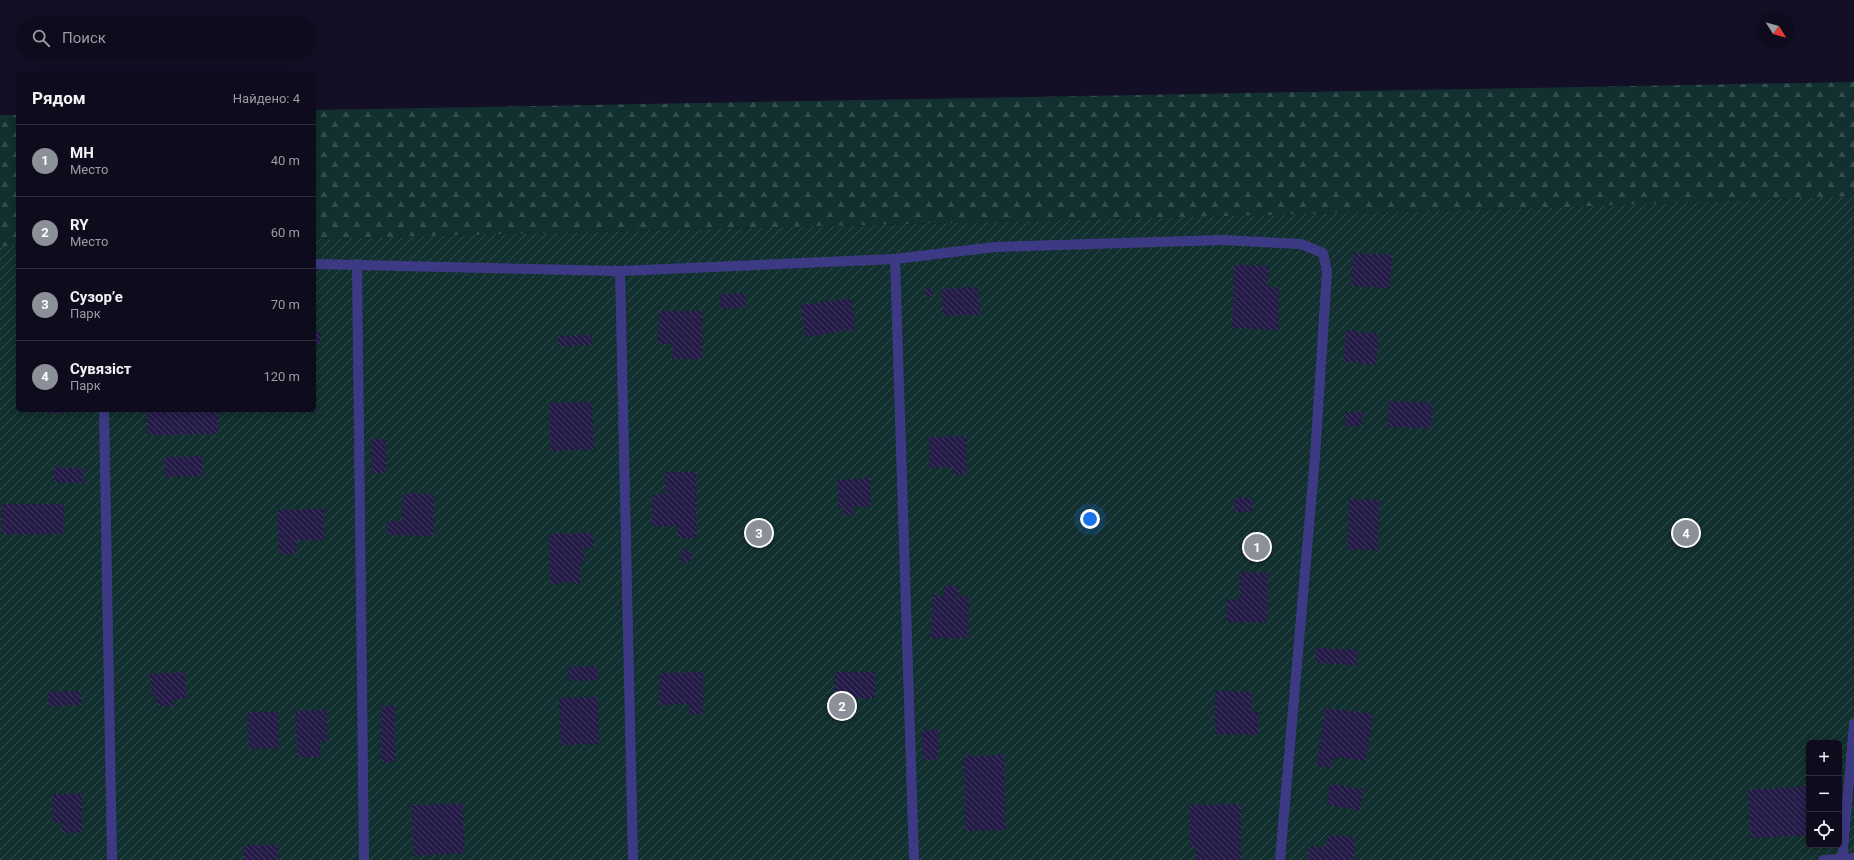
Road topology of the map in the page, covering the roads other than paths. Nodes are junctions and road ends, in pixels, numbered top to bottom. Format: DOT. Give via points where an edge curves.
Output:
graph roads {
  1 [pos="895,259"];
  2 [pos="316,264"];
  3 [pos="357,264"];
  4 [pos="620,271"];
  5 [pos="104,412"];
  6 [pos="1854,724"];
  7 [pos="1854,858"];
  8 [pos="1842,859"];
  9 [pos="112,860"];
  10 [pos="364,860"];
  11 [pos="633,860"];
  12 [pos="914,860"];
  13 [pos="1280,860"];
  14 [pos="1823,860"];
  1 -- 4 [label="lane"];
  1 -- 12 [label="lane"];
  1 -- 13 [label="lane" via="995,247 1222,240 1301,244 1323,252 1327,271 1315,449"];
  2 -- 3 [label="lane"];
  3 -- 4 [label="lane"];
  3 -- 10 [label="lane"];
  4 -- 11 [label="lane"];
  5 -- 9 [label="lane"];
  6 -- 8 [label="lane"];
  7 -- 8 [label="lane"];
  8 -- 14 [label="lane"];
}
